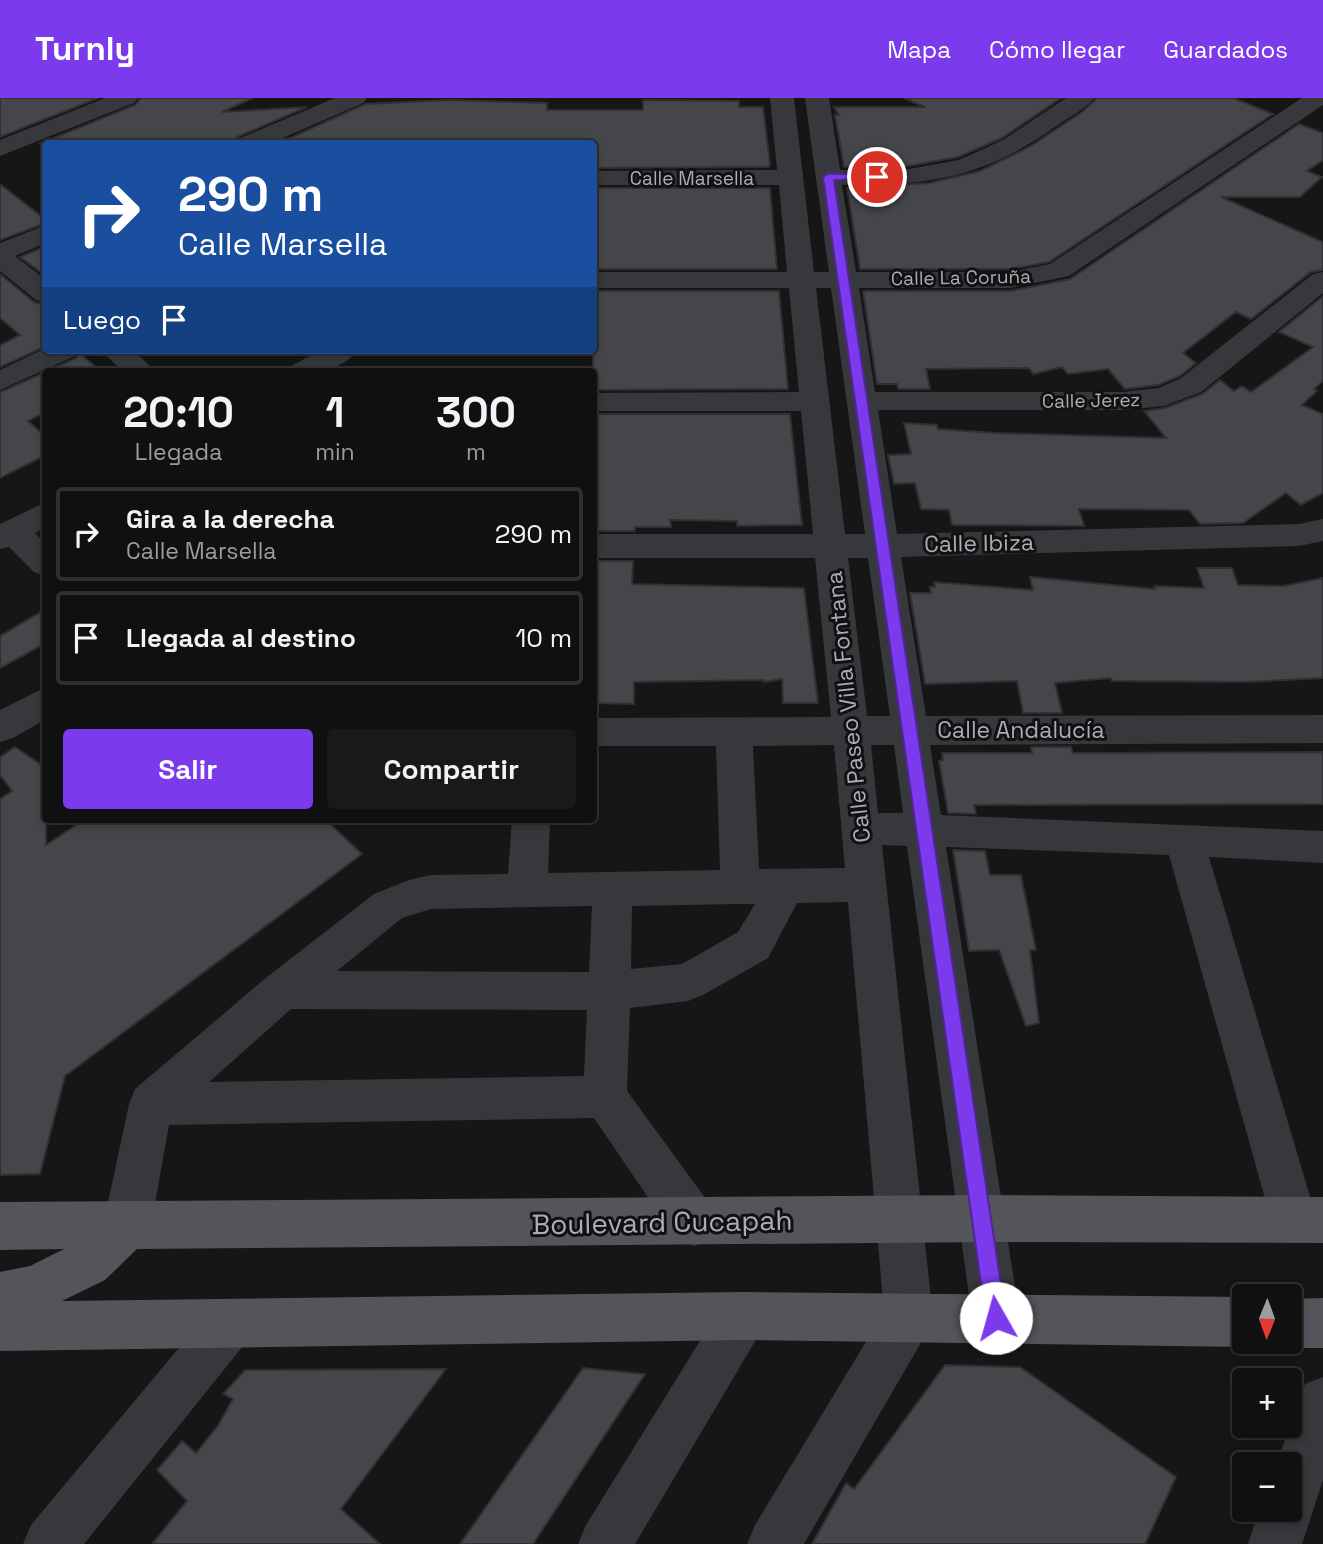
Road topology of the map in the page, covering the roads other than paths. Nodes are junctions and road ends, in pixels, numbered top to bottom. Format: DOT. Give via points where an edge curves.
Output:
graph roads {
  1 [pos="127,98"];
  2 [pos="355,98"];
  3 [pos="782,98"];
  4 [pos="817,98"];
  5 [pos="1082,98"];
  6 [pos="1305,108"];
  7 [pos="256,140"];
  8 [pos="0,149"];
  9 [pos="790,177"];
  10 [pos="828,177"];
  11 [pos="597,178"];
  12 [pos="42,235"];
  13 [pos="0,256"];
  14 [pos="801,278"];
  15 [pos="843,279"];
  16 [pos="597,280"];
  17 [pos="1323,280"];
  18 [pos="42,291"];
  19 [pos="57,354"];
  20 [pos="120,354"];
  21 [pos="335,354"];
  22 [pos="136,368"];
  23 [pos="309,368"];
  24 [pos="0,381"];
  25 [pos="814,401"];
  26 [pos="861,401"];
  27 [pos="597,402"];
  28 [pos="42,515"];
  29 [pos="1323,530"];
  30 [pos="7,535"];
  31 [pos="597,546"];
  32 [pos="830,546"];
  33 [pos="882,546"];
  34 [pos="42,561"];
  35 [pos="42,703"];
  36 [pos="0,728"];
  37 [pos="1323,729"];
  38 [pos="850,730"];
  39 [pos="909,730"];
  40 [pos="733,731"];
  41 [pos="597,732"];
  42 [pos="531,823"];
  43 [pos="861,828"];
  44 [pos="925,829"];
  45 [pos="1184,839"];
  46 [pos="1323,848"];
  47 [pos="867,885"];
  48 [pos="786,886"];
  49 [pos="740,887"];
  50 [pos="613,888"];
  51 [pos="527,890"];
  52 [pos="282,990"];
  53 [pos="608,990"];
  54 [pos="605,1097"];
  55 [pos="151,1104"];
  56 [pos="899,1219"];
  57 [pos="983,1219"];
  58 [pos="1309,1220"];
  59 [pos="694,1223"];
  60 [pos="0,1226"];
  61 [pos="127,1226"];
  62 [pos="0,1296"];
  63 [pos="743,1316"];
  64 [pos="909,1317"];
  65 [pos="996,1318"];
  66 [pos="1232,1322"];
  67 [pos="1302,1323"];
  68 [pos="1323,1323"];
  69 [pos="230,1324"];
  70 [pos="0,1326"];
  71 [pos="1323,1402"];
  72 [pos="1302,1485"];
  73 [pos="1286,1522"];
  74 [pos="50,1544"];
  75 [pos="605,1544"];
  76 [pos="774,1544"];
  77 [pos="1275,1544"];
  1 -- 8 [label="street"];
  2 -- 7 [label="street"];
  3 -- 9 [label="street, Calle Paseo Villa Fontana"];
  4 -- 10 [label="street"];
  5 -- 10 [label="street" via="988,158 948,172"];
  6 -- 15 [label="street, Calle La Coruña" via="1059,270 1010,280"];
  9 -- 11 [label="street, Calle Marsella"];
  9 -- 14 [label="street, Calle Paseo Villa Fontana"];
  10 -- 15 [label="street"];
  12 -- 13 [label="street"];
  13 -- 18 [label="street"];
  14 -- 15 [label="street, Calle La Coruña"];
  14 -- 16 [label="street, Calle La Coruña"];
  14 -- 25 [label="street, Calle Paseo Villa Fontana"];
  15 -- 26 [label="street"];
  17 -- 26 [label="street, Calle Jerez" via="1191,386 1164,397"];
  19 -- 24 [label="street"];
  20 -- 22 [label="street"];
  21 -- 23 [label="street"];
  25 -- 27 [label="street"];
  25 -- 32 [label="street, Calle Paseo Villa Fontana"];
  26 -- 33 [label="street"];
  28 -- 30 [label="street"];
  29 -- 33 [label="street, Calle Ibiza" via="1299,535"];
  30 -- 34 [label="street"];
  31 -- 32 [label="street, Calle Ibiza"];
  32 -- 33 [label="street, Calle Ibiza"];
  32 -- 38 [label="street, Calle Paseo Villa Fontana"];
  33 -- 39 [label="street"];
  35 -- 36 [label="street"];
  37 -- 39 [label="street, Calle Andalucía"];
  38 -- 39 [label="street, Calle Andalucía"];
  38 -- 40 [label="street, Calle Andalucía"];
  38 -- 43 [label="street, Calle Paseo Villa Fontana"];
  39 -- 44 [label="street"];
  40 -- 41 [label="street, Calle Andalucía"];
  40 -- 49 [label="street"];
  42 -- 51 [label="street"];
  43 -- 44 [label="street"];
  43 -- 47 [label="street, Calle Paseo Villa Fontana"];
  44 -- 45 [label="street"];
  44 -- 57 [label="street"];
  45 -- 46 [label="street"];
  45 -- 58 [label="street" via="1242,1039"];
  47 -- 48 [label="street"];
  47 -- 56 [label="street, Calle Paseo Villa Fontana"];
  48 -- 49 [label="street"];
  48 -- 53 [label="street" via="753,945 688,982"];
  49 -- 50 [label="street"];
  50 -- 51 [label="street"];
  50 -- 53 [label="street"];
  51 -- 52 [label="street" via="431,892 409,897 388,906"];
  52 -- 53 [label="street"];
  52 -- 55 [label="street"];
  53 -- 54 [label="street"];
  54 -- 55 [label="street"];
  54 -- 59 [label="street"];
  55 -- 61 [label="street"];
  56 -- 57 [label="main road, Boulevard Cucapah"];
  56 -- 59 [label="main road, Boulevard Cucapah"];
  56 -- 64 [label="street, Calle Paseo Villa Fontana"];
  57 -- 58 [label="main road, Boulevard Cucapah"];
  57 -- 65 [label="street"];
  59 -- 61 [label="main road, Boulevard Cucapah"];
  60 -- 61 [label="main road, Boulevard Cucapah"];
  61 -- 62 [label="main road" via="88,1263 34,1289"];
  63 -- 64 [label="main road"];
  63 -- 69 [label="main road"];
  63 -- 75 [label="street"];
  64 -- 65 [label="main road"];
  64 -- 76 [label="street"];
  65 -- 66 [label="main road"];
  67 -- 68 [label="main road"];
  69 -- 70 [label="main road"];
  69 -- 74 [label="street"];
  71 -- 72 [label="street"];
  73 -- 77 [label="street"];
}
